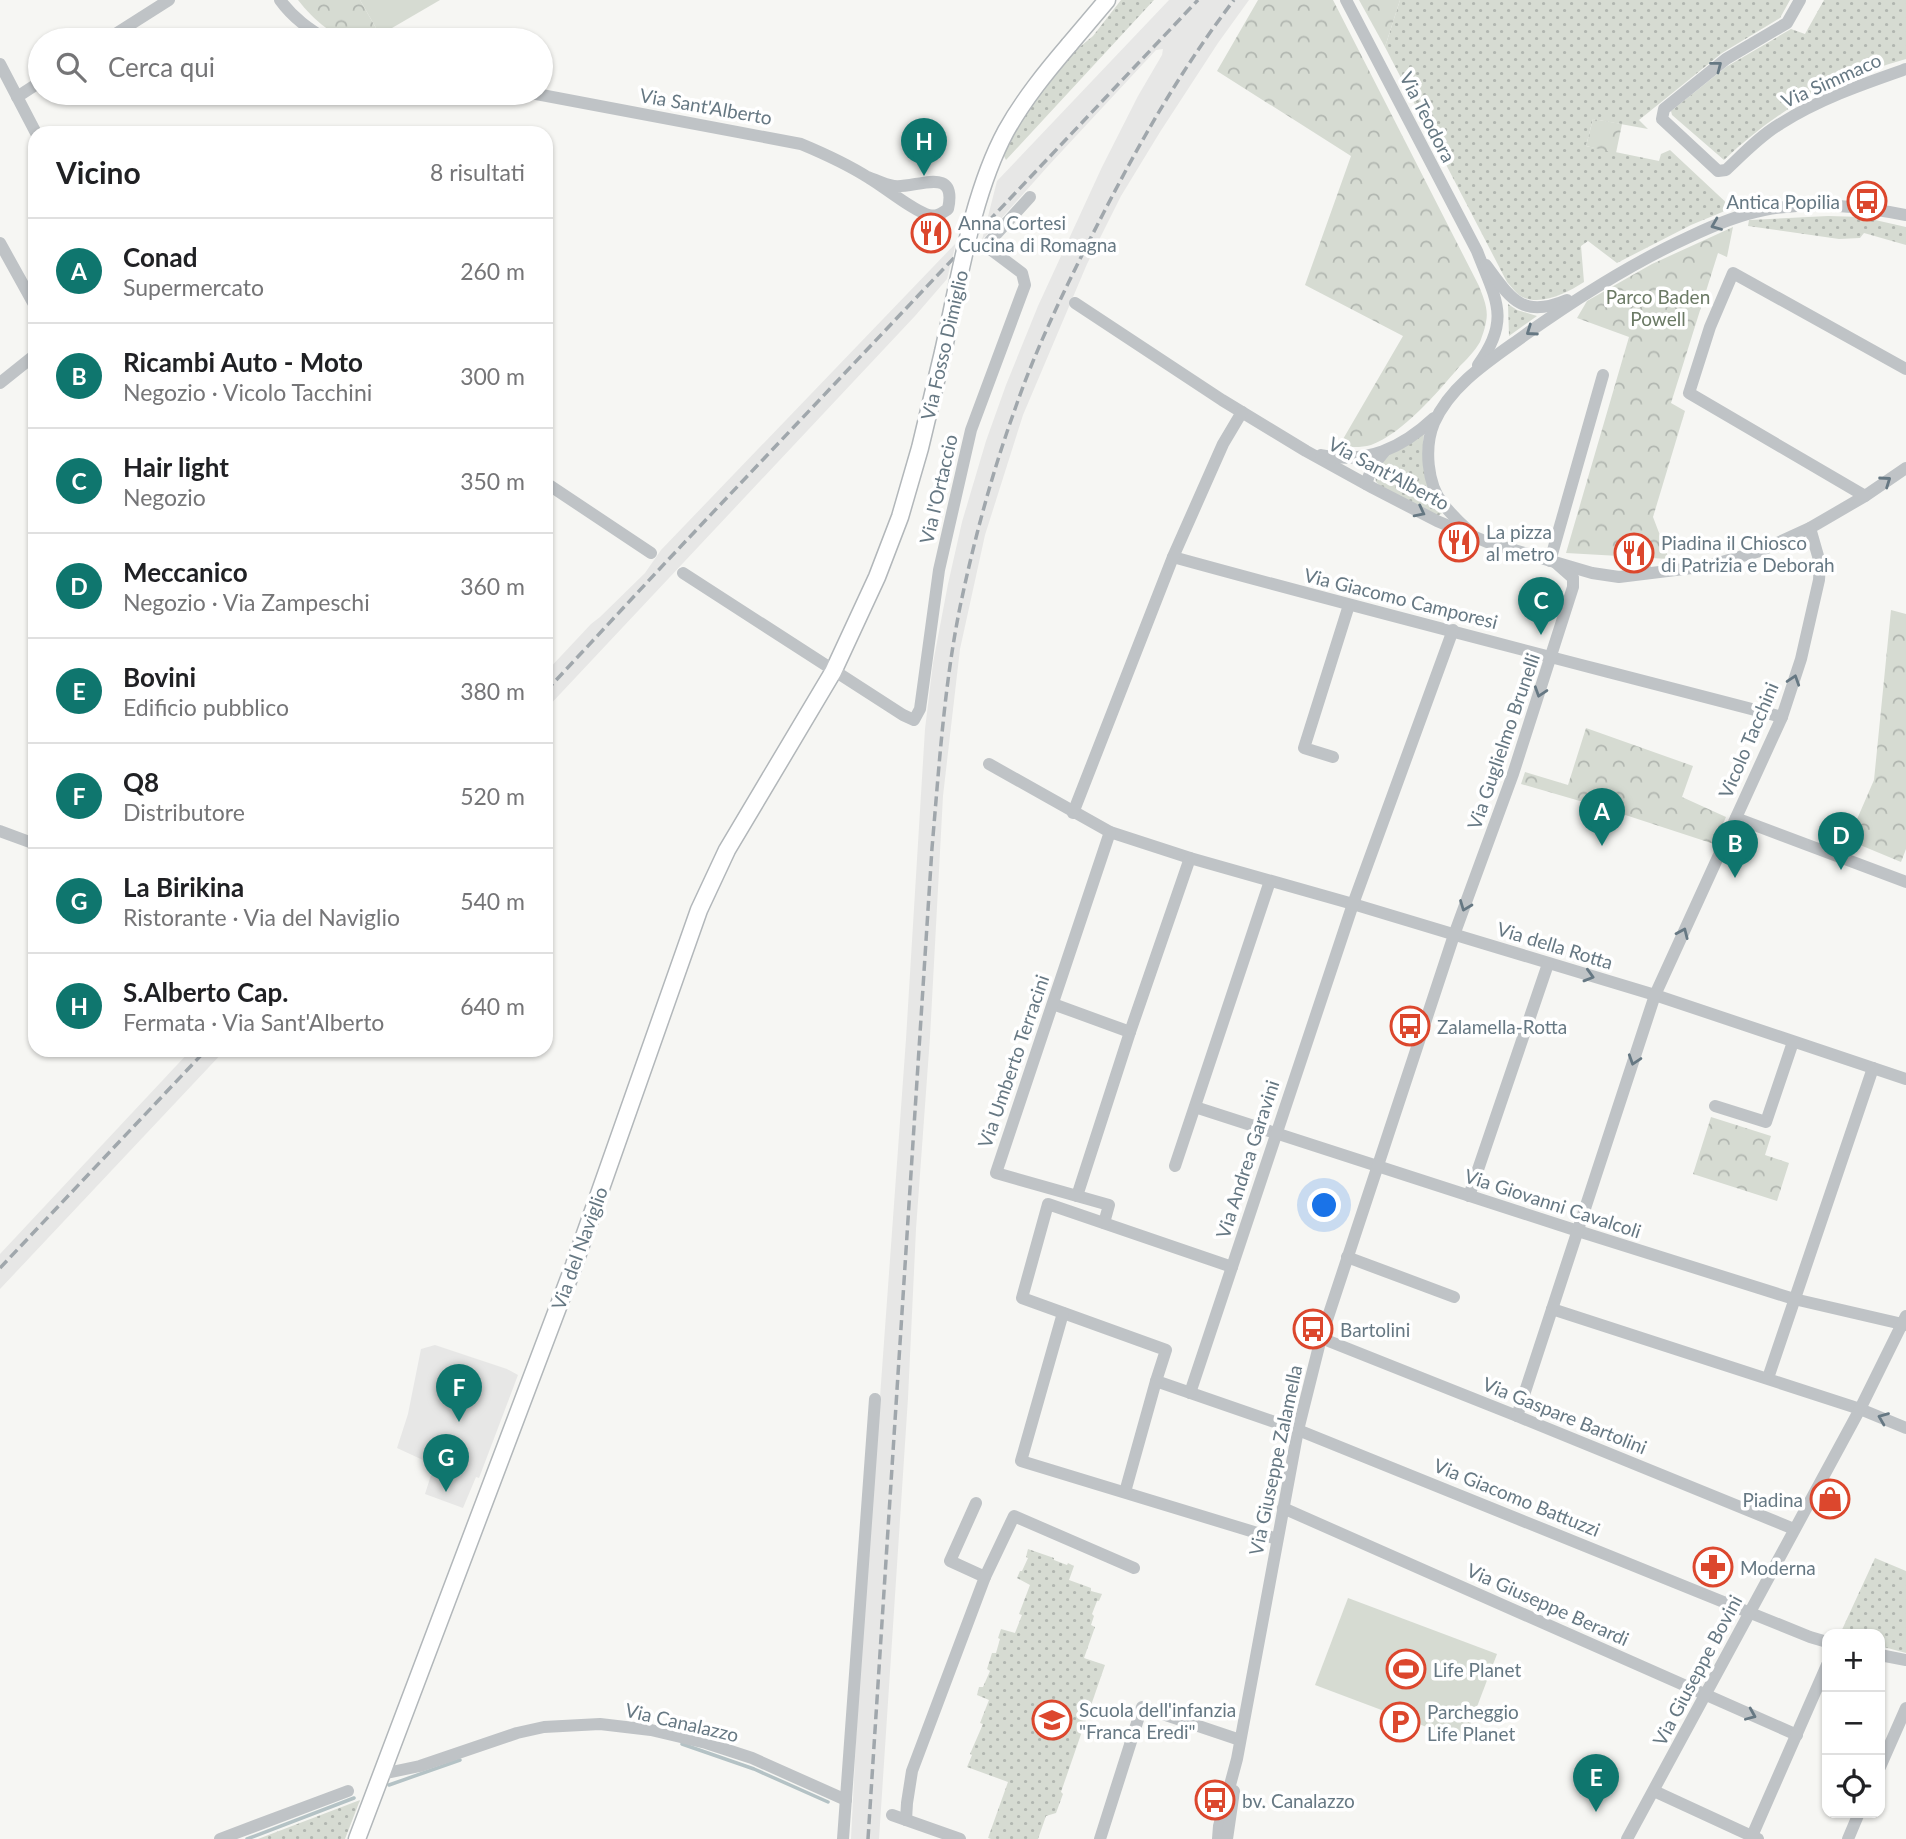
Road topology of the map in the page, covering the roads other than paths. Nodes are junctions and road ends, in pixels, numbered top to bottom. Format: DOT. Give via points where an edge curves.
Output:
graph roads {
  1 [pos="169,0"];
  2 [pos="280,0"];
  3 [pos="1107,0"];
  4 [pos="1346,0"];
  5 [pos="1800,0"];
  6 [pos="125,28"];
  7 [pos="308,28"];
  8 [pos="0,64"];
  9 [pos="1906,69"];
  10 [pos="28,90"];
  11 [pos="17,97"];
  12 [pos="553,97"];
  13 [pos="32,126"];
  14 [pos="868,177"];
  15 [pos="909,186"];
  16 [pos="1030,197"];
  17 [pos="904,200"];
  18 [pos="1906,216"];
  19 [pos="0,243"];
  20 [pos="1476,251"];
  21 [pos="1587,292"];
  22 [pos="28,293"];
  23 [pos="1075,303"];
  24 [pos="28,361"];
  25 [pos="1906,369"];
  26 [pos="1603,375"];
  27 [pos="1466,380"];
  28 [pos="0,383"];
  29 [pos="1242,412"];
  30 [pos="1440,413"];
  31 [pos="1306,451"];
  32 [pos="1384,452"];
  33 [pos="1906,468"];
  34 [pos="1366,484"];
  35 [pos="553,488"];
  36 [pos="1865,496"];
  37 [pos="1810,528"];
  38 [pos="1475,537"];
  39 [pos="651,553"];
  40 [pos="1173,557"];
  41 [pos="1553,562"];
  42 [pos="683,573"];
  43 [pos="1349,605"];
  44 [pos="1453,630"];
  45 [pos="1552,656"];
  46 [pos="833,672"];
  47 [pos="1782,717"];
  48 [pos="1333,757"];
  49 [pos="989,764"];
  50 [pos="1073,813"];
  51 [pos="1736,818"];
  52 [pos="0,831"];
  53 [pos="1110,832"];
  54 [pos="28,841"];
  55 [pos="1190,858"];
  56 [pos="1269,881"];
  57 [pos="1906,882"];
  58 [pos="1353,904"];
  59 [pos="1454,935"];
  60 [pos="1548,964"];
  61 [pos="1655,995"];
  62 [pos="1053,1004"];
  63 [pos="1130,1032"];
  64 [pos="1793,1042"];
  65 [pos="1873,1068"];
  66 [pos="1906,1079"];
  67 [pos="1715,1106"];
  68 [pos="1195,1107"];
  69 [pos="1276,1133"];
  70 [pos="1377,1164"];
  71 [pos="1175,1166"];
  72 [pos="1077,1196"];
  73 [pos="1469,1196"];
  74 [pos="1104,1223"];
  75 [pos="1578,1231"];
  76 [pos="1347,1257"];
  77 [pos="1232,1267"];
  78 [pos="1454,1297"];
  79 [pos="1794,1298"];
  80 [pos="1552,1309"];
  81 [pos="1063,1313"];
  82 [pos="1905,1322"];
  83 [pos="1321,1338"];
  84 [pos="1768,1378"];
  85 [pos="1156,1381"];
  86 [pos="1190,1393"];
  87 [pos="875,1399"];
  88 [pos="1860,1409"];
  89 [pos="1517,1416"];
  90 [pos="1906,1428"];
  91 [pos="1298,1430"];
  92 [pos="1125,1492"];
  93 [pos="976,1503"];
  94 [pos="1283,1508"];
  95 [pos="1794,1529"];
  96 [pos="1277,1539"];
  97 [pos="1134,1568"];
  98 [pos="985,1577"];
  99 [pos="1750,1611"];
  100 [pos="1822,1641"];
  101 [pos="1885,1656"];
  102 [pos="1906,1660"];
  103 [pos="1822,1677"];
  104 [pos="1705,1695"];
  105 [pos="1906,1708"];
  106 [pos="1797,1735"];
  107 [pos="1240,1740"];
  108 [pos="1885,1756"];
  109 [pos="1237,1759"];
  110 [pos="382,1774"];
  111 [pos="348,1791"];
  112 [pos="1654,1791"];
  113 [pos="846,1800"];
  114 [pos="892,1815"];
  115 [pos="1857,1818"];
  116 [pos="906,1820"];
  117 [pos="1217,1835"];
  118 [pos="1756,1837"];
  119 [pos="220,1839"];
  120 [pos="358,1839"];
  121 [pos="843,1839"];
  122 [pos="960,1839"];
  123 [pos="1100,1839"];
  124 [pos="1227,1839"];
  125 [pos="1628,1839"];
  126 [pos="1848,1839"];
  1 -- 6 [label="street"];
  2 -- 7 [label="street"];
  3 -- 46 [label="main road, Via Fosso Dimiglio, bridge" via="1029,93 992,161 900,517"];
  4 -- 20 [label="street, Via Teodora"];
  9 -- 5 [label="street, Via Simmaco, one-way" via="1812,106 1778,125 1726,170 1718,171 1662,119 1664,109 1726,59 1787,23"];
  8 -- 11 [label="street"];
  10 -- 11 [label="street"];
  11 -- 13 [label="street"];
  12 -- 14 [label="street, Via Sant'Alberto" via="801,144"];
  14 -- 15 [label="street, Via Sant'Alberto"];
  14 -- 17 [label="street, Via Sant'Alberto"];
  15 -- 17 [label="street"];
  15 -- 17 [label="street, Via Sant'Alberto" via="932,180 942,183 951,198 948,209 930,216"];
  16 -- 46 [label="street, Via l'Ortaccio" via="990,241 990,249 1022,273 1025,285 971,430 939,570 914,720"];
  18 -- 21 [label="street, one-way" via="1855,206 1762,210 1671,245"];
  19 -- 22 [label="street"];
  20 -- 21 [label="street, Via Teodora" via="1509,295 1529,307 1542,309"];
  20 -- 27 [label="street, Via Teodora" via="1499,320 1489,350"];
  21 -- 27 [label="street, one-way"];
  23 -- 29 [label="street, Via Sant'Alberto"];
  24 -- 28 [label="street"];
  25 -- 36 [label="street" via="1732,273 1710,327 1689,393"];
  26 -- 41 [label="street"];
  27 -- 30 [label="street"];
  29 -- 31 [label="street, Via Sant'Alberto"];
  29 -- 40 [label="street"];
  30 -- 32 [label="street" via="1408,440"];
  30 -- 38 [label="street" via="1431,432 1428,457 1433,482 1441,502"];
  31 -- 32 [label="street" via="1343,457"];
  31 -- 34 [label="street, Via Sant'Alberto"];
  32 -- 34 [label="street" via="1374,462"];
  36 -- 33 [label="street, Via Sant'Alberto, one-way"];
  34 -- 38 [label="street, Via Sant'Alberto, one-way"];
  35 -- 39 [label="street"];
  36 -- 37 [label="street, Via Sant'Alberto"];
  37 -- 41 [label="street, Via Sant'Alberto" via="1760,551 1708,566 1619,577"];
  47 -- 37 [label="street, Vicolo Tacchini, one-way" via="1819,580 1820,563"];
  38 -- 41 [label="street, Via Sant'Alberto"];
  40 -- 43 [label="street, Via Giacomo Camporesi"];
  40 -- 50 [label="street"];
  41 -- 45 [label="street, Via Guglielmo Brunelli" via="1573,578 1573,587"];
  42 -- 46 [label="street"];
  43 -- 44 [label="street, Via Giacomo Camporesi"];
  43 -- 48 [label="street" via="1304,748"];
  44 -- 45 [label="street, Via Giacomo Camporesi"];
  44 -- 58 [label="street, Via Andrea Garavini"];
  45 -- 47 [label="street, Via Giacomo Camporesi"];
  45 -- 59 [label="street, Via Guglielmo Brunelli, one-way"];
  46 -- 110 [label="main road, Via del Naviglio" via="727,850 699,910 574,1265"];
  47 -- 51 [label="street, Vicolo Tacchini"];
  49 -- 50 [label="street, Via della Rotta"];
  50 -- 53 [label="street, Via della Rotta"];
  51 -- 57 [label="street"];
  61 -- 51 [label="street, Vicolo Tacchini, one-way"];
  52 -- 54 [label="street"];
  53 -- 55 [label="street, Via della Rotta"];
  53 -- 62 [label="street, Via Umberto Terracini"];
  55 -- 56 [label="street, Via della Rotta"];
  55 -- 63 [label="street"];
  56 -- 58 [label="street, Via della Rotta"];
  56 -- 68 [label="street"];
  58 -- 59 [label="street, Via della Rotta"];
  58 -- 69 [label="street, Via Andrea Garavini"];
  59 -- 60 [label="street, Via della Rotta"];
  59 -- 70 [label="street, Via Giuseppe Zalamella"];
  60 -- 61 [label="street, Via della Rotta, one-way"];
  60 -- 73 [label="street"];
  61 -- 64 [label="street, Via della Rotta"];
  61 -- 75 [label="street, Vicolo Tacchini, one-way"];
  62 -- 63 [label="street"];
  62 -- 72 [label="street, Via Umberto Terracini" via="996,1173"];
  63 -- 72 [label="street"];
  64 -- 65 [label="street, Via della Rotta"];
  64 -- 67 [label="street" via="1766,1122"];
  65 -- 66 [label="street, Via della Rotta"];
  65 -- 79 [label="street"];
  68 -- 69 [label="street, Via Giovanni Cavalcoli"];
  68 -- 71 [label="street"];
  69 -- 70 [label="street, Via Giovanni Cavalcoli"];
  69 -- 77 [label="street, Via Andrea Garavini"];
  70 -- 73 [label="street, Via Giovanni Cavalcoli"];
  70 -- 76 [label="street, Via Giuseppe Zalamella"];
  72 -- 74 [label="street, Via Umberto Terracini" via="1109,1205"];
  73 -- 75 [label="street, Via Giovanni Cavalcoli"];
  74 -- 77 [label="street"];
  74 -- 81 [label="street" via="1048,1204 1022,1298"];
  75 -- 79 [label="street, Via Giovanni Cavalcoli"];
  75 -- 80 [label="street, Vicolo Tacchini"];
  76 -- 78 [label="street"];
  76 -- 83 [label="street, Via Giuseppe Zalamella"];
  77 -- 86 [label="street, Via Andrea Garavini"];
  79 -- 82 [label="street, Via Giovanni Cavalcoli"];
  79 -- 84 [label="street"];
  80 -- 84 [label="street"];
  80 -- 89 [label="street, Vicolo Tacchini"];
  81 -- 85 [label="street" via="1166,1350"];
  81 -- 92 [label="street" via="1021,1461"];
  82 -- 88 [label="street, Via Giuseppe Bovini"];
  83 -- 89 [label="street, Via Gaspare Bartolini"];
  83 -- 91 [label="street, Via Giuseppe Zalamella"];
  84 -- 88 [label="street"];
  85 -- 86 [label="street"];
  85 -- 92 [label="street"];
  86 -- 91 [label="street, Via Giacomo Battuzzi"];
  87 -- 113 [label="street"];
  90 -- 88 [label="street, one-way"];
  88 -- 95 [label="street, Via Giuseppe Bovini"];
  89 -- 95 [label="street, Via Gaspare Bartolini"];
  91 -- 94 [label="street, Via Giuseppe Zalamella"];
  91 -- 99 [label="street, Via Giacomo Battuzzi"];
  92 -- 96 [label="street"];
  93 -- 98 [label="street" via="950,1561"];
  94 -- 96 [label="street, Via Giuseppe Zalamella"];
  94 -- 104 [label="street, Via Giuseppe Berardi"];
  95 -- 99 [label="street, Via Giuseppe Bovini"];
  96 -- 107 [label="street, Via Giuseppe Zalamella"];
  97 -- 98 [label="street" via="1014,1516"];
  98 -- 116 [label="street" via="912,1771"];
  99 -- 100 [label="street, Via Giacomo Battuzzi"];
  99 -- 104 [label="street, Via Giuseppe Bovini"];
  101 -- 102 [label="street"];
  103 -- 106 [label="street"];
  104 -- 106 [label="street, Via Giuseppe Berardi, one-way"];
  104 -- 112 [label="street, Via Giuseppe Bovini"];
  105 -- 108 [label="street"];
  106 -- 118 [label="street"];
  107 -- 109 [label="street, Via Giuseppe Zalamella"];
  107 -- 123 [label="street" via="1142,1707"];
  109 -- 117 [label="street, Via Giuseppe Zalamella"];
  109 -- 124 [label="street, Via Giuseppe Zalamella"];
  110 -- 113 [label="street, Via Canalazzo" via="517,1733 600,1724 706,1743"];
  110 -- 120 [label="main road, Via del Naviglio"];
  111 -- 119 [label="street"];
  112 -- 118 [label="street"];
  112 -- 125 [label="street, Via Giuseppe Bovini"];
  113 -- 121 [label="street"];
  114 -- 116 [label="street"];
  115 -- 126 [label="street"];
  116 -- 122 [label="street"];
}
